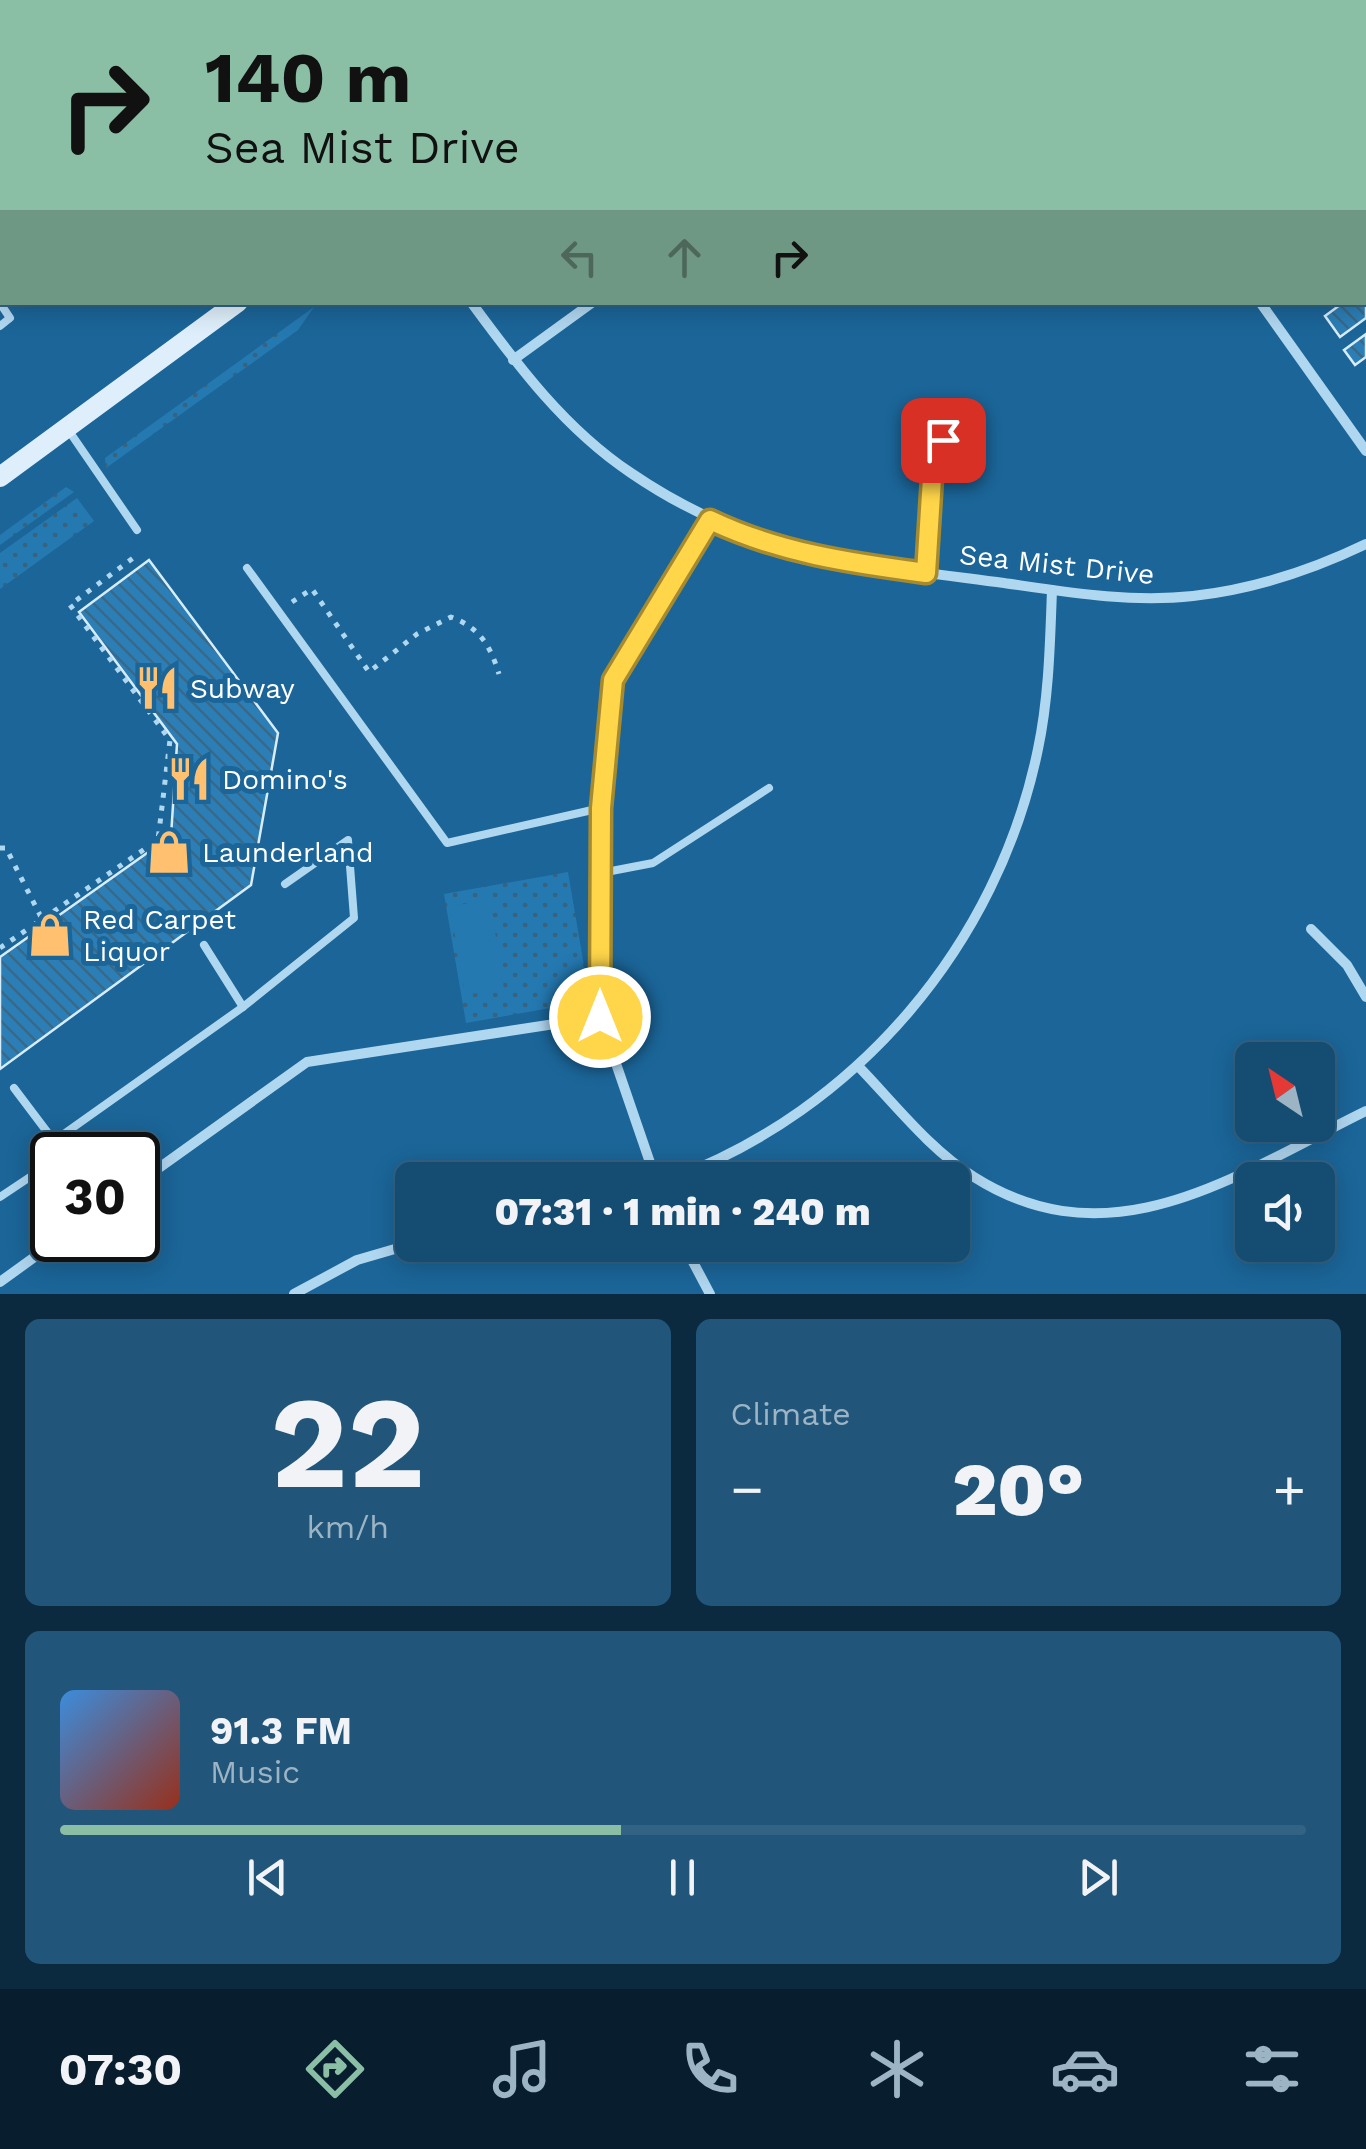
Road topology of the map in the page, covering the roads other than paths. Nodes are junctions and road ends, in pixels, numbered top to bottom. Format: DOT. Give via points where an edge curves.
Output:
graph roads {
  1 [pos="1,305"];
  2 [pos="234,305"];
  3 [pos="473,305"];
  4 [pos="589,305"];
  5 [pos="1262,305"];
  6 [pos="0,326"];
  7 [pos="513,360"];
  8 [pos="956,412"];
  9 [pos="66,427"];
  10 [pos="1366,452"];
  11 [pos="0,477"];
  12 [pos="710,520"];
  13 [pos="136,530"];
  14 [pos="1366,544"];
  15 [pos="247,568"];
  16 [pos="926,573"];
  17 [pos="1052,590"];
  18 [pos="769,788"];
  19 [pos="601,808"];
  20 [pos="601,873"];
  21 [pos="284,884"];
  22 [pos="1311,929"];
  23 [pos="204,945"];
  24 [pos="1366,998"];
  25 [pos="242,1007"];
  26 [pos="600,1017"];
  27 [pos="858,1066"];
  28 [pos="14,1088"];
  29 [pos="1366,1112"];
  30 [pos="47,1132"];
  31 [pos="67,1132"];
  32 [pos="650,1162"];
  33 [pos="710,1162"];
  34 [pos="160,1167"];
  35 [pos="30,1177"];
  36 [pos="0,1198"];
  37 [pos="395,1249"];
  38 [pos="30,1260"];
  39 [pos="693,1262"];
  40 [pos="0,1282"];
  41 [pos="294,1294"];
  42 [pos="710,1294"];
  1 -- 6 [label="lane" via="10,318"];
  2 -- 9 [label="main road"];
  3 -- 7 [label="street, Sea Mist Drive"];
  4 -- 7 [label="street"];
  5 -- 10 [label="street"];
  7 -- 12 [label="street, Sea Mist Drive" via="584,437 628,472"];
  8 -- 16 [label="street" via="932,478"];
  9 -- 11 [label="main road"];
  9 -- 13 [label="lane"];
  12 -- 16 [label="street, Sea Mist Drive" via="829,560"];
  12 -- 19 [label="street" via="613,680"];
  14 -- 17 [label="street, Sea Mist Drive" via="1236,590 1140,598"];
  15 -- 19 [label="lane" via="446,843"];
  16 -- 17 [label="street, Sea Mist Drive"];
  17 -- 27 [label="street" via="1038,748 1010,846 985,901 931,987"];
  18 -- 20 [label="lane" via="653,863"];
  19 -- 20 [label="street"];
  20 -- 26 [label="street"];
  21 -- 25 [label="lane" via="348,840 354,918"];
  22 -- 24 [label="street" via="1347,965"];
  23 -- 25 [label="lane"];
  25 -- 31 [label="lane"];
  26 -- 32 [label="street"];
  26 -- 34 [label="street" via="307,1062"];
  27 -- 29 [label="street" via="972,1176 1007,1195 1066,1212 1147,1210 1186,1199"];
  27 -- 33 [label="street" via="773,1129"];
  28 -- 30 [label="lane"];
  35 -- 36 [label="lane"];
  37 -- 41 [label="street" via="357,1260"];
  38 -- 40 [label="street"];
  39 -- 42 [label="street"];
}
